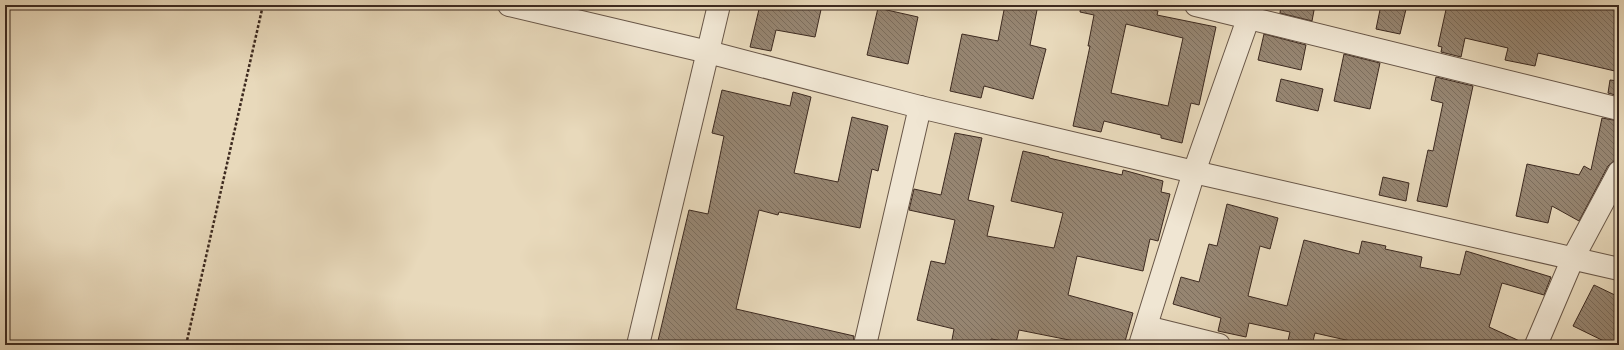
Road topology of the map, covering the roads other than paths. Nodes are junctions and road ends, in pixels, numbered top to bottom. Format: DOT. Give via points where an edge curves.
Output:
graph roads {
  1 [pos="509,5"];
  2 [pos="719,5"];
  3 [pos="1196,5"];
  4 [pos="1251,11"];
  5 [pos="708,52"];
  6 [pos="920,107"];
  7 [pos="1619,109"];
  8 [pos="1194,172"];
  9 [pos="1619,172"];
  10 [pos="1573,258"];
  11 [pos="1619,269"];
  12 [pos="1143,336"];
  13 [pos="638,345"];
  14 [pos="865,345"];
  15 [pos="1219,345"];
  16 [pos="1536,345"];
  1 -- 5 [label="street"];
  2 -- 5 [label="street"];
  3 -- 4 [label="street"];
  4 -- 7 [label="street"];
  4 -- 8 [label="street"];
  5 -- 6 [label="street"];
  5 -- 13 [label="street"];
  6 -- 8 [label="street"];
  6 -- 14 [label="street"];
  8 -- 10 [label="street"];
  8 -- 12 [label="street"];
  9 -- 10 [label="street"];
  10 -- 11 [label="street"];
  10 -- 16 [label="street"];
  12 -- 15 [label="street"];
}
